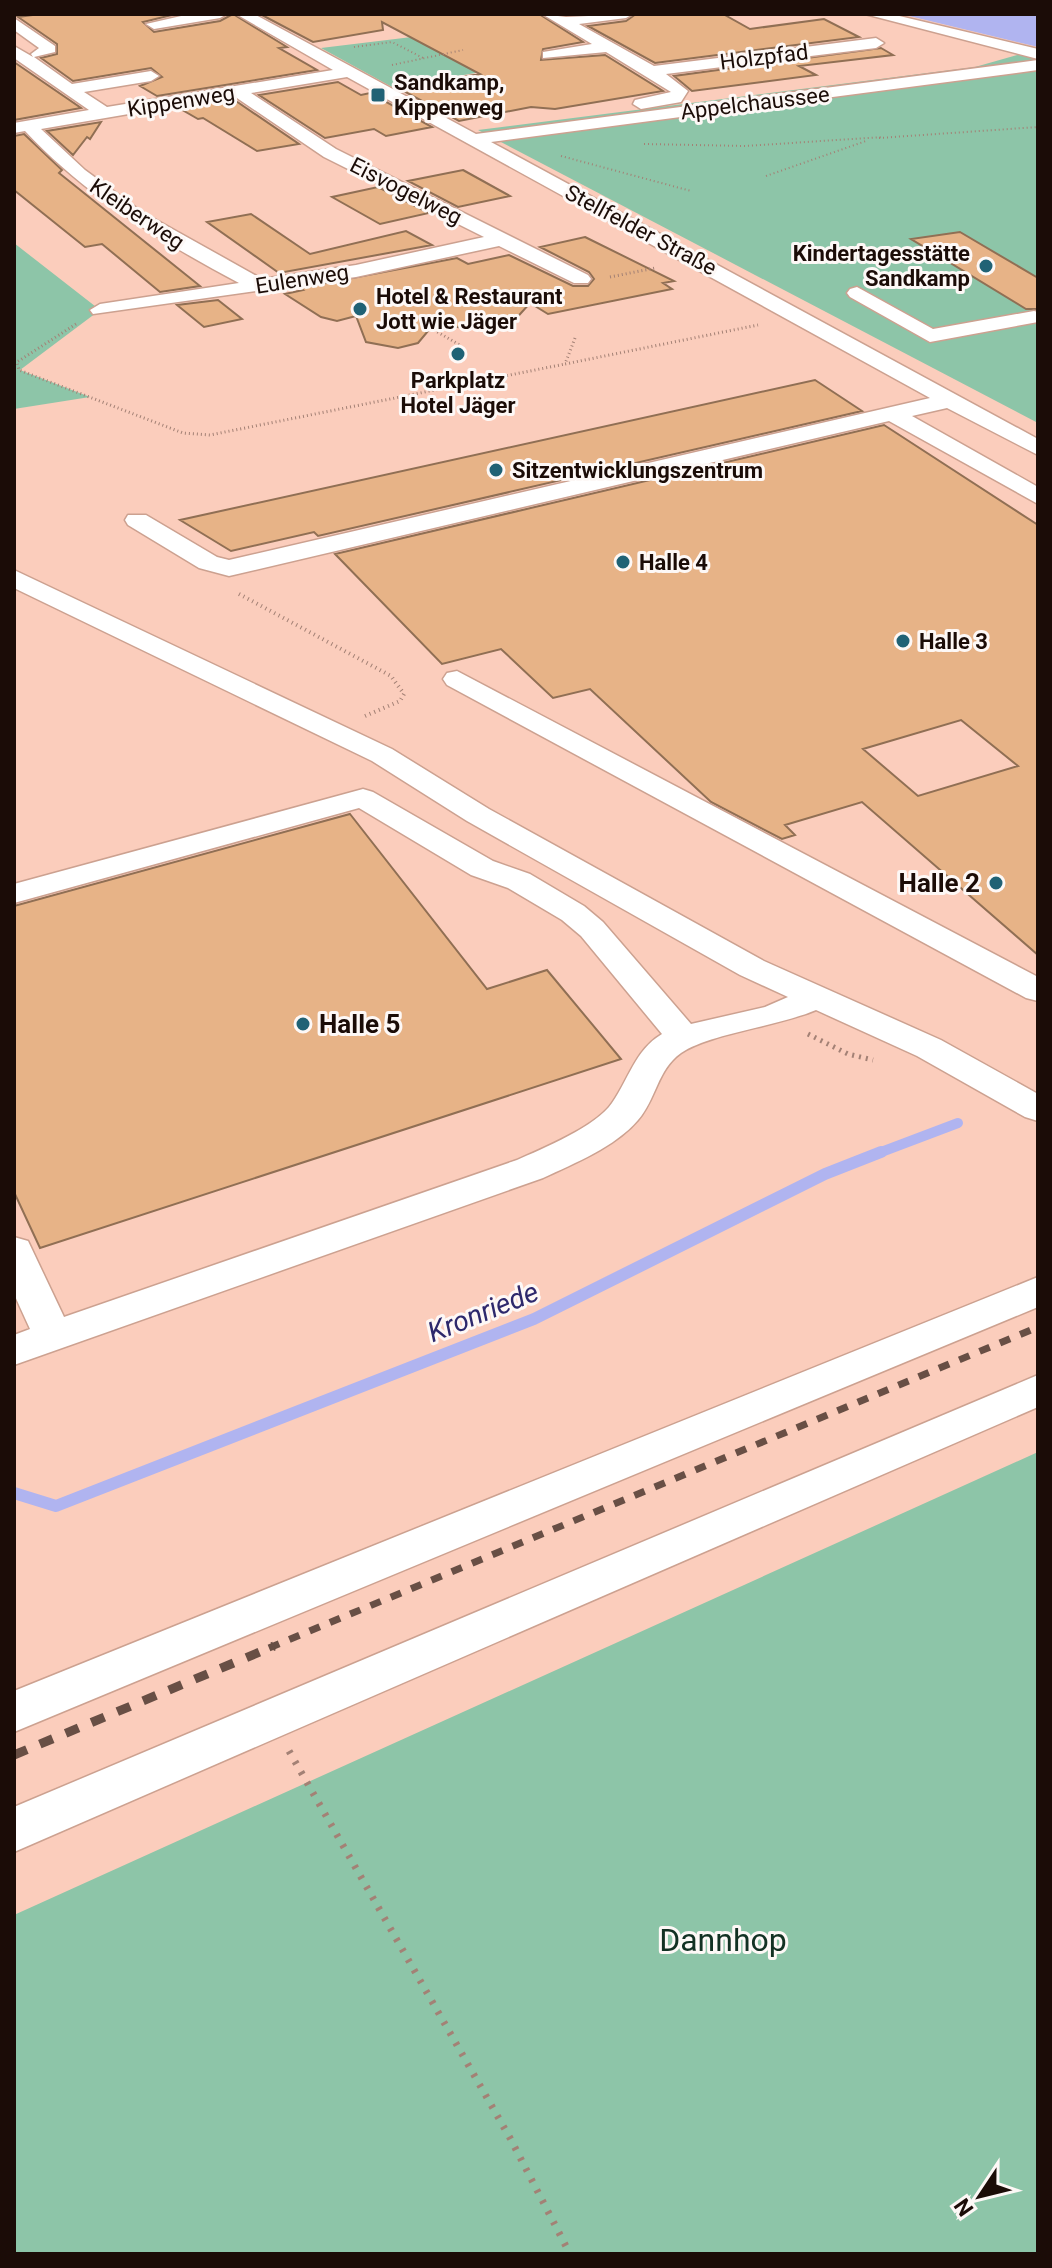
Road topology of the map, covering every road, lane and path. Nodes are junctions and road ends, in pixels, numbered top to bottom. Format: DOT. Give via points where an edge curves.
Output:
graph roads {
  1 [pos="220,14"];
  2 [pos="243,14"];
  3 [pos="626,14"];
  4 [pos="872,14"];
  5 [pos="556,18"];
  6 [pos="14,23"];
  7 [pos="154,24"];
  8 [pos="876,43"];
  9 [pos="608,47"];
  10 [pos="463,50"];
  11 [pos="310,52"];
  12 [pos="18,54"];
  13 [pos="1038,54"];
  14 [pos="549,55"];
  15 [pos="425,59"];
  16 [pos="1038,65"];
  17 [pos="651,71"];
  18 [pos="348,72"];
  19 [pos="151,76"];
  20 [pos="69,89"];
  21 [pos="237,91"];
  22 [pos="104,113"];
  23 [pos="21,126"];
  24 [pos="1038,127"];
  25 [pos="454,130"];
  26 [pos="495,130"];
  27 [pos="883,137"];
  28 [pos="471,140"];
  29 [pos="633,144"];
  30 [pos="500,156"];
  31 [pos="766,176"];
  32 [pos="691,191"];
  33 [pos="503,239"];
  34 [pos="695,260"];
  35 [pos="581,279"];
  36 [pos="258,285"];
  37 [pos="857,293"];
  38 [pos="100,310"];
  39 [pos="798,316"];
  40 [pos="1034,317"];
  41 [pos="420,322"];
  42 [pos="575,338"];
  43 [pos="460,345"];
  44 [pos="565,364"];
  45 [pos="951,400"];
  46 [pos="891,413"];
  47 [pos="1038,448"];
  48 [pos="1038,497"];
  49 [pos="137,520"];
  50 [pos="219,567"];
  51 [pos="14,578"];
  52 [pos="457,679"];
  53 [pos="331,730"];
  54 [pos="14,894"];
  55 [pos="1038,991"];
  56 [pos="815,998"];
  57 [pos="683,1037"];
  58 [pos="1038,1109"];
  59 [pos="14,1251"];
  60 [pos="1038,1291"];
  61 [pos="53,1336"];
  62 [pos="14,1350"];
  63 [pos="1038,1390"];
  64 [pos="14,1712"];
  65 [pos="269,1720"];
  66 [pos="14,1830"];
  67 [pos="570,2254"];
  1 -- 7 [label="street"];
  2 -- 11 [label="street, Stellfelder Straße"];
  3 -- 5 [label="street"];
  4 -- 13 [label="street"];
  5 -- 9 [label="street"];
  6 -- 12 [label="street" via="50,49"];
  8 -- 17 [label="street, Holzpfad"];
  9 -- 14 [label="street"];
  9 -- 17 [label="street"];
  10 -- 15 [label="path"];
  11 -- 15 [label="path" via="392,42"];
  11 -- 18 [label="street, Stellfelder Straße"];
  12 -- 20 [label="street"];
  15 -- 18 [label="path"];
  16 -- 26 [label="street, Appelchaussee"];
  17 -- 26 [label="street" via="673,85 679,96"];
  18 -- 21 [label="street, Kippenweg"];
  18 -- 25 [label="street, Stellfelder Straße"];
  19 -- 20 [label="street"];
  20 -- 22 [label="street"];
  21 -- 22 [label="street, Kippenweg"];
  21 -- 33 [label="street, Eisvogelweg" via="330,153"];
  22 -- 23 [label="street, Kippenweg"];
  23 -- 36 [label="street, Kleiberweg" via="116,203"];
  24 -- 27 [label="path"];
  25 -- 26 [label="street"];
  25 -- 28 [label="street, Stellfelder Straße"];
  26 -- 28 [label="street, Appelchaussee"];
  27 -- 29 [label="path" via="745,146"];
  27 -- 31 [label="path"];
  28 -- 30 [label="street, Stellfelder Straße"];
  30 -- 32 [label="path" via="544,151"];
  30 -- 34 [label="street, Stellfelder Straße"];
  33 -- 35 [label="street, Eisvogelweg"];
  33 -- 36 [label="street, Eulenweg" via="409,261"];
  34 -- 35 [label="path"];
  34 -- 39 [label="street, Stellfelder Straße"];
  36 -- 38 [label="street, Eulenweg"];
  37 -- 40 [label="street" via="930,336"];
  38 -- 44 [label="path" via="17,362 19,370 183,433 210,435"];
  39 -- 44 [label="path"];
  39 -- 45 [label="street, Stellfelder Straße"];
  41 -- 43 [label="path"];
  42 -- 44 [label="path"];
  45 -- 46 [label="street"];
  45 -- 47 [label="street, Stellfelder Straße"];
  46 -- 48 [label="street"];
  46 -- 50 [label="street"];
  49 -- 50 [label="street"];
  50 -- 53 [label="path" via="212,573 220,584 401,686 400,701"];
  51 -- 53 [label="street"];
  52 -- 55 [label="street"];
  53 -- 56 [label="street" via="752,968"];
  54 -- 57 [label="street" via="363,798 482,868 519,881 573,913"];
  56 -- 57 [label="street" via="775,1015"];
  56 -- 58 [label="street" via="929,1048"];
  57 -- 61 [label="street" via="646,1070 625,1113 575,1149"];
  59 -- 61 [label="street"];
  60 -- 64 [label="street"];
  61 -- 62 [label="street"];
  63 -- 65 [label="street"];
  65 -- 66 [label="street"];
  65 -- 67 [label="path" via="510,2138"];
}
